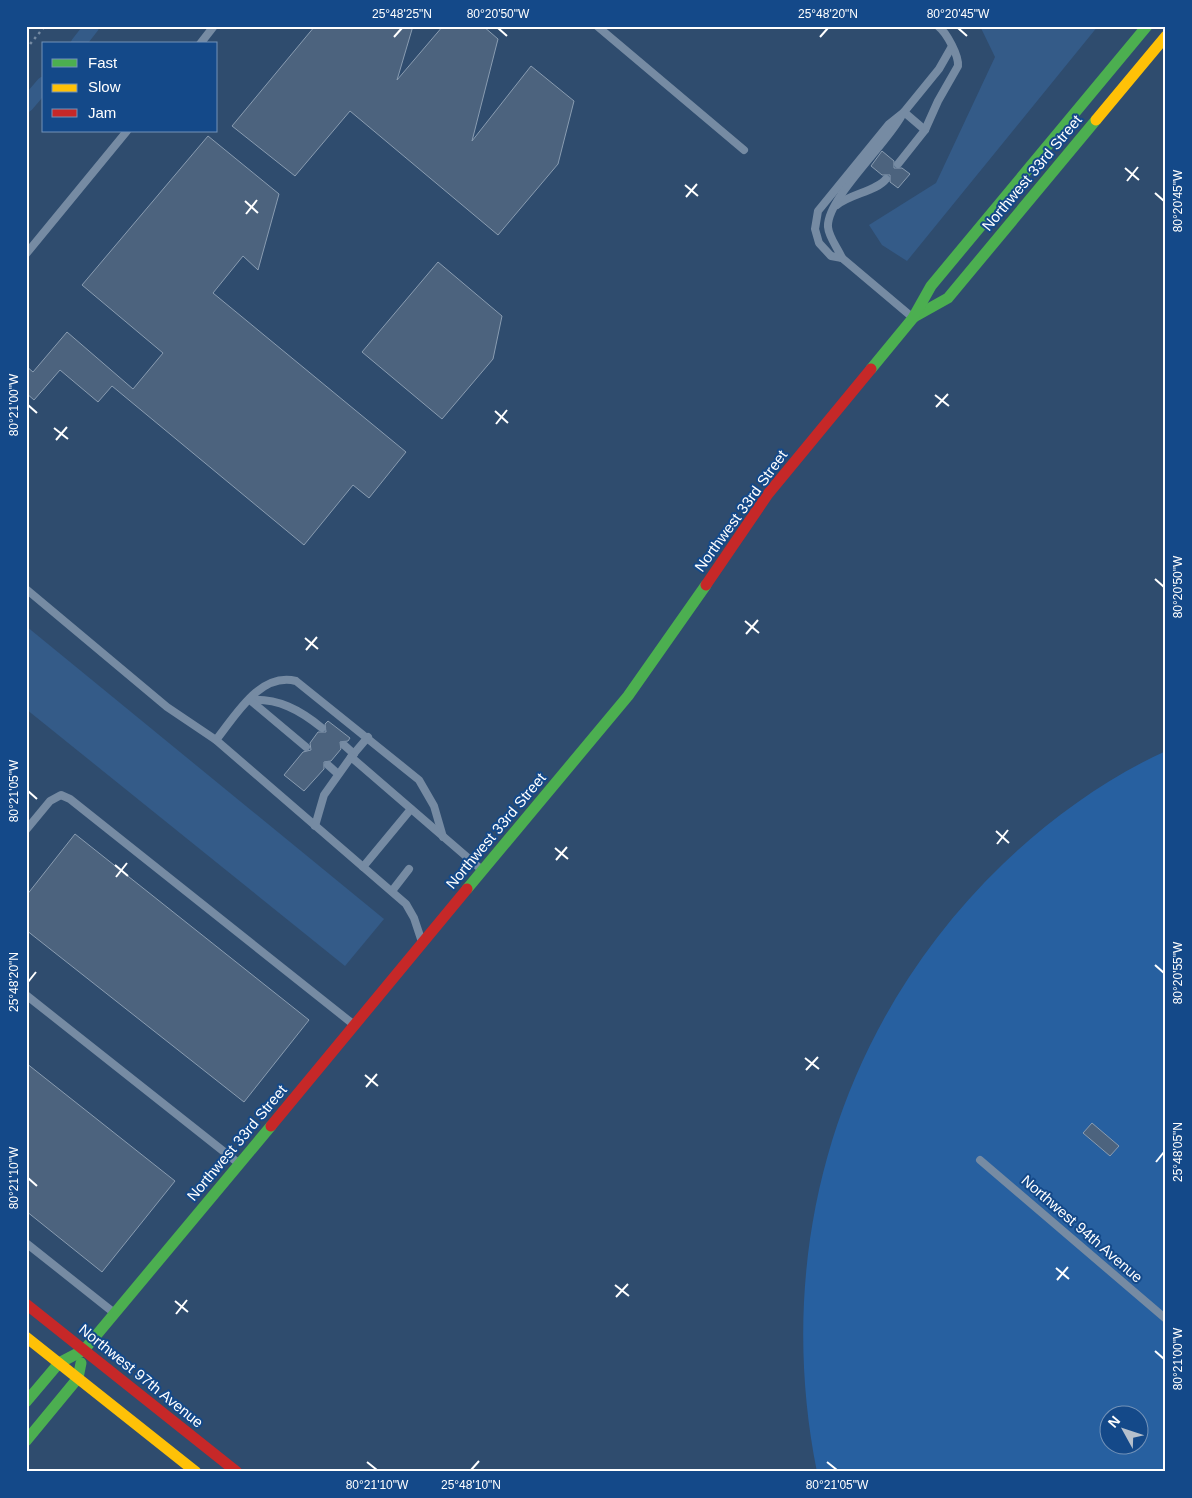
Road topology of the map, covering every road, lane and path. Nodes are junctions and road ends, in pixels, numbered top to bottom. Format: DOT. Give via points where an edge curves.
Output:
graph roads {
  1 [pos="45,26"];
  2 [pos="214,26"];
  3 [pos="597,26"];
  4 [pos="938,26"];
  5 [pos="1146,27"];
  6 [pos="1164,41"];
  7 [pos="202,42"];
  8 [pos="952,48"];
  9 [pos="26,49"];
  10 [pos="904,112"];
  11 [pos="926,130"];
  12 [pos="126,132"];
  13 [pos="744,150"];
  14 [pos="898,164"];
  15 [pos="886,179"];
  16 [pos="834,208"];
  17 [pos="26,254"];
  18 [pos="842,258"];
  19 [pos="913,318"];
  20 [pos="26,588"];
  21 [pos="250,700"];
  22 [pos="322,728"];
  23 [pos="368,737"];
  24 [pos="216,740"];
  25 [pos="344,745"];
  26 [pos="306,747"];
  27 [pos="353,756"];
  28 [pos="328,765"];
  29 [pos="338,774"];
  30 [pos="411,809"];
  31 [pos="315,826"];
  32 [pos="26,830"];
  33 [pos="443,837"];
  34 [pos="363,867"];
  35 [pos="409,870"];
  36 [pos="484,871"];
  37 [pos="392,891"];
  38 [pos="422,943"];
  39 [pos="26,995"];
  40 [pos="354,1025"];
  41 [pos="980,1160"];
  42 [pos="239,1164"];
  43 [pos="26,1243"];
  44 [pos="26,1304"];
  45 [pos="114,1313"];
  46 [pos="1166,1319"];
  47 [pos="26,1337"];
  48 [pos="84,1350"];
  49 [pos="59,1363"];
  50 [pos="78,1378"];
  51 [pos="26,1402"];
  52 [pos="26,1440"];
  53 [pos="196,1472"];
  54 [pos="237,1472"];
  1 -- 9 [label="path"];
  2 -- 7 [label="lane"];
  3 -- 13 [label="lane"];
  4 -- 8 [label="lane" via="947,34"];
  5 -- 6 [label="street"];
  5 -- 19 [label="street, Northwest 33rd Street" via="930,286"];
  6 -- 19 [label="street, Northwest 33rd Street" via="948,298"];
  8 -- 10 [label="lane"];
  8 -- 11 [label="lane" via="959,61 958,66"];
  10 -- 11 [label="lane"];
  10 -- 16 [label="lane" via="896,128 850,182"];
  10 -- 18 [label="lane" via="889,124 818,211 815,229 819,243 831,256"];
  11 -- 14 [label="lane"];
  12 -- 17 [label="lane"];
  15 -- 16 [label="lane"];
  16 -- 18 [label="lane" via="828,227"];
  18 -- 19 [label="lane"];
  19 -- 36 [label="street, Northwest 33rd Street" via="768,494 634,689"];
  20 -- 24 [label="lane" via="168,707"];
  21 -- 22 [label="lane" via="278,702 296,709"];
  21 -- 23 [label="lane" via="270,683 287,679 296,681"];
  21 -- 24 [label="lane"];
  21 -- 26 [label="lane"];
  23 -- 27 [label="lane"];
  23 -- 33 [label="lane" via="423,785 434,806"];
  24 -- 31 [label="lane"];
  25 -- 27 [label="lane"];
  27 -- 29 [label="lane"];
  27 -- 30 [label="lane"];
  28 -- 29 [label="lane"];
  29 -- 31 [label="lane" via="324,795"];
  30 -- 33 [label="lane"];
  30 -- 34 [label="lane"];
  31 -- 34 [label="lane"];
  32 -- 40 [label="lane" via="50,801 58,796 70,799"];
  33 -- 36 [label="lane"];
  34 -- 37 [label="lane"];
  35 -- 37 [label="lane"];
  36 -- 38 [label="street, Northwest 33rd Street"];
  37 -- 38 [label="lane" via="411,910"];
  38 -- 40 [label="street, Northwest 33rd Street"];
  39 -- 42 [label="lane"];
  40 -- 42 [label="street, Northwest 33rd Street"];
  41 -- 46 [label="lane, Northwest 94th Avenue"];
  42 -- 45 [label="street, Northwest 33rd Street"];
  43 -- 45 [label="lane"];
  44 -- 48 [label="street, Northwest 97th Avenue"];
  45 -- 48 [label="street, Northwest 33rd Street"];
  47 -- 49 [label="street"];
  48 -- 49 [label="street, Northwest 33rd Street"];
  48 -- 50 [label="street, Northwest 33rd Street"];
  48 -- 54 [label="street, Northwest 97th Avenue"];
  49 -- 50 [label="street"];
  49 -- 51 [label="street, Northwest 33rd Street"];
  50 -- 52 [label="street, Northwest 33rd Street"];
  50 -- 53 [label="street"];
}
